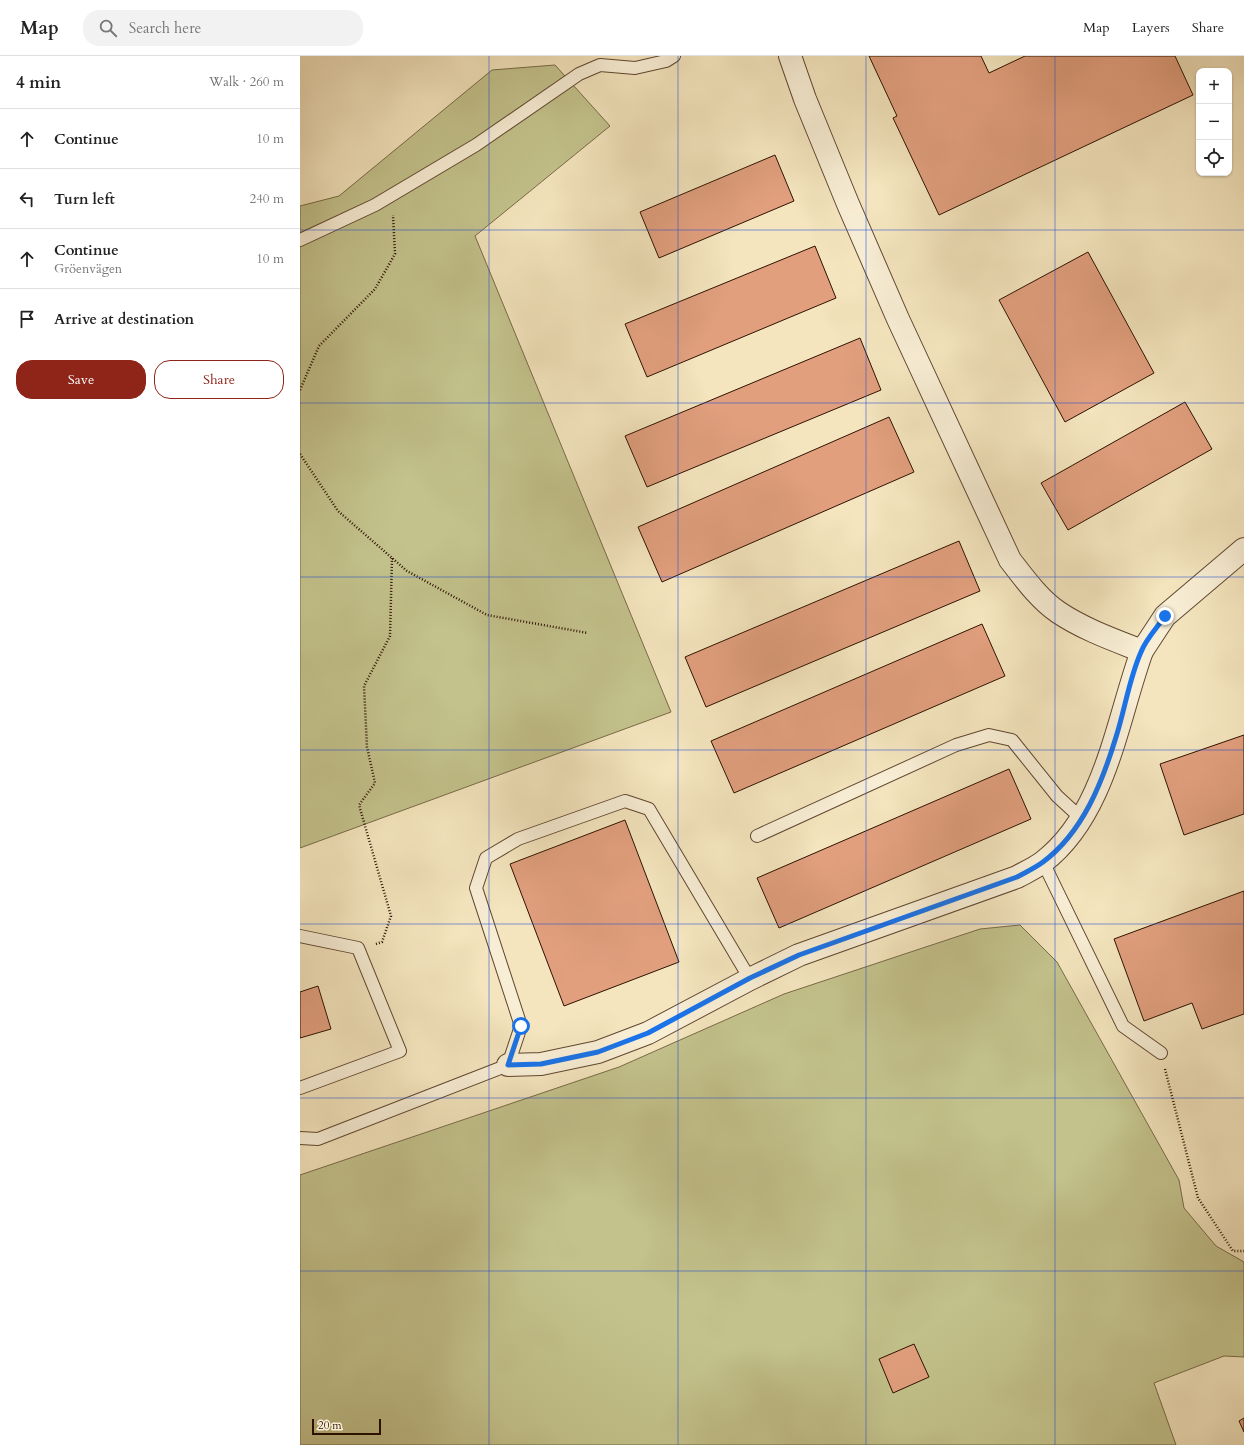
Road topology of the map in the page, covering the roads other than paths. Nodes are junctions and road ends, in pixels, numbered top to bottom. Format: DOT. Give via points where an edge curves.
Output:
graph roads {
  1 [pos="674,56"];
  2 [pos="790,56"];
  3 [pos="300,240"];
  4 [pos="1244,550"];
  5 [pos="1142,651"];
  6 [pos="1082,819"];
  7 [pos="756,836"];
  8 [pos="1043,862"];
  9 [pos="300,936"];
  10 [pos="750,978"];
  11 [pos="1161,1053"];
  12 [pos="508,1065"];
  13 [pos="300,1088"];
  14 [pos="300,1138"];
  1 -- 3 [label="lane" via="666,61 635,68 600,65 579,74 476,145 375,205"];
  2 -- 5 [label="street" via="848,204 1010,560 1029,585 1058,612 1102,635"];
  4 -- 5 [label="street" via="1165,616"];
  5 -- 6 [label="street" via="1128,689 1101,782"];
  6 -- 7 [label="lane" via="1057,796 1012,740 989,735 956,744"];
  6 -- 8 [label="street" via="1065,842"];
  8 -- 10 [label="street" via="1017,877 799,955"];
  8 -- 11 [label="lane" via="1123,1026"];
  9 -- 13 [label="lane" via="358,948 400,1051"];
  10 -- 12 [label="street" via="648,1033 598,1052 541,1064"];
  10 -- 12 [label="lane" via="649,809 625,801 518,839 486,858 476,888 521,1026"];
  12 -- 14 [label="lane" via="318,1139"];
}
